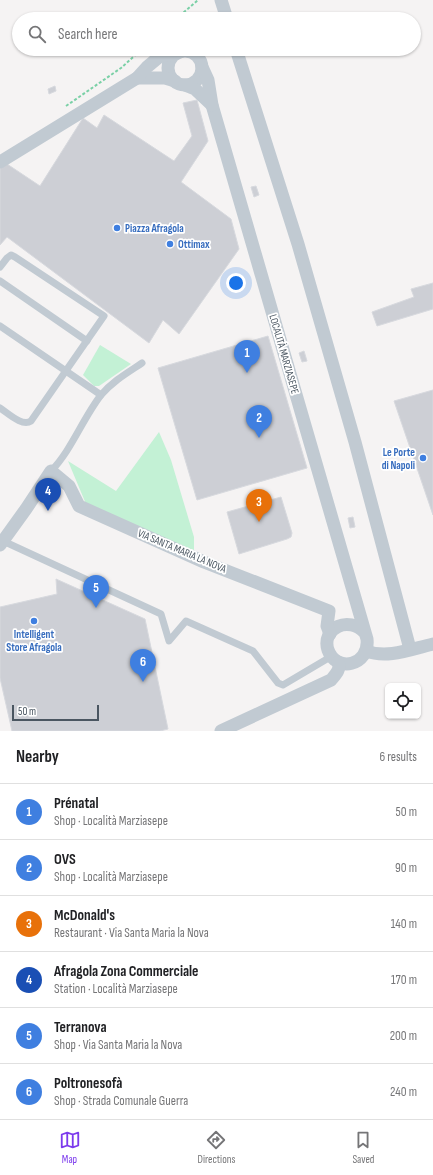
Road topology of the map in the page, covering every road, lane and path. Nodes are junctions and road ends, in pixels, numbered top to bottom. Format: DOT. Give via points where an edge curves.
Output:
graph roads {
  1 [pos="198,0"];
  2 [pos="221,0"];
  3 [pos="184,12"];
  4 [pos="225,12"];
  5 [pos="134,56"];
  6 [pos="164,56"];
  7 [pos="174,56"];
  8 [pos="197,56"];
  9 [pos="238,56"];
  10 [pos="202,67"];
  11 [pos="137,78"];
  12 [pos="180,83"];
  13 [pos="212,105"];
  14 [pos="64,107"];
  15 [pos="0,162"];
  16 [pos="0,267"];
  17 [pos="0,281"];
  18 [pos="0,326"];
  19 [pos="87,341"];
  20 [pos="142,363"];
  21 [pos="67,371"];
  22 [pos="101,395"];
  23 [pos="0,408"];
  24 [pos="51,471"];
  25 [pos="2,539"];
  26 [pos="356,602"];
  27 [pos="346,624"];
  28 [pos="365,633"];
  29 [pos="330,634"];
  30 [pos="433,644"];
  31 [pos="410,649"];
  32 [pos="366,651"];
  33 [pos="335,659"];
  34 [pos="244,727"];
  35 [pos="222,731"];
  1 -- 3 [label="path"];
  2 -- 4 [label="street"];
  5 -- 14 [label="path"];
  6 -- 11 [label="street" via="146,67"];
  7 -- 12 [label="street" via="169,71"];
  8 -- 10 [label="street"];
  9 -- 31 [label="street" via="298,244 355,442"];
  10 -- 12 [label="street" via="196,81 191,84"];
  10 -- 13 [label="street, LOCALITÀ MARZIASEPE" via="208,80"];
  11 -- 12 [label="street" via="165,78"];
  11 -- 15 [label="street"];
  12 -- 13 [label="street" via="199,93"];
  13 -- 26 [label="street, LOCALITÀ MARZIASEPE"];
  16 -- 19 [label="lane" via="11,255 104,316"];
  17 -- 19 [label="lane"];
  18 -- 21 [label="lane"];
  19 -- 21 [label="lane"];
  20 -- 22 [label="lane" via="114,381"];
  21 -- 22 [label="lane"];
  21 -- 23 [label="lane" via="28,423 23,423"];
  22 -- 24 [label="lane" via="61,462"];
  24 -- 25 [label="street"];
  24 -- 29 [label="street, VIA SANTA MARIA LA NOVA" via="69,486 79,506 204,562 329,611 327,626"];
  25 -- 33 [label="lane" via="161,614 169,641 186,621 253,651 278,683 284,685"];
  26 -- 27 [label="street"];
  26 -- 28 [label="street, LOCALITÀ MARZIASEPE"];
  27 -- 28 [label="street" via="357,626"];
  27 -- 29 [label="street" via="337,627"];
  28 -- 32 [label="street" via="368,645"];
  29 -- 33 [label="street" via="327,645"];
  30 -- 31 [label="street"];
  31 -- 32 [label="street" via="387,654"];
  32 -- 33 [label="street" via="364,656 354,663 343,664"];
  33 -- 34 [label="street" via="339,665 331,680"];
  34 -- 35 [label="street"];
}
